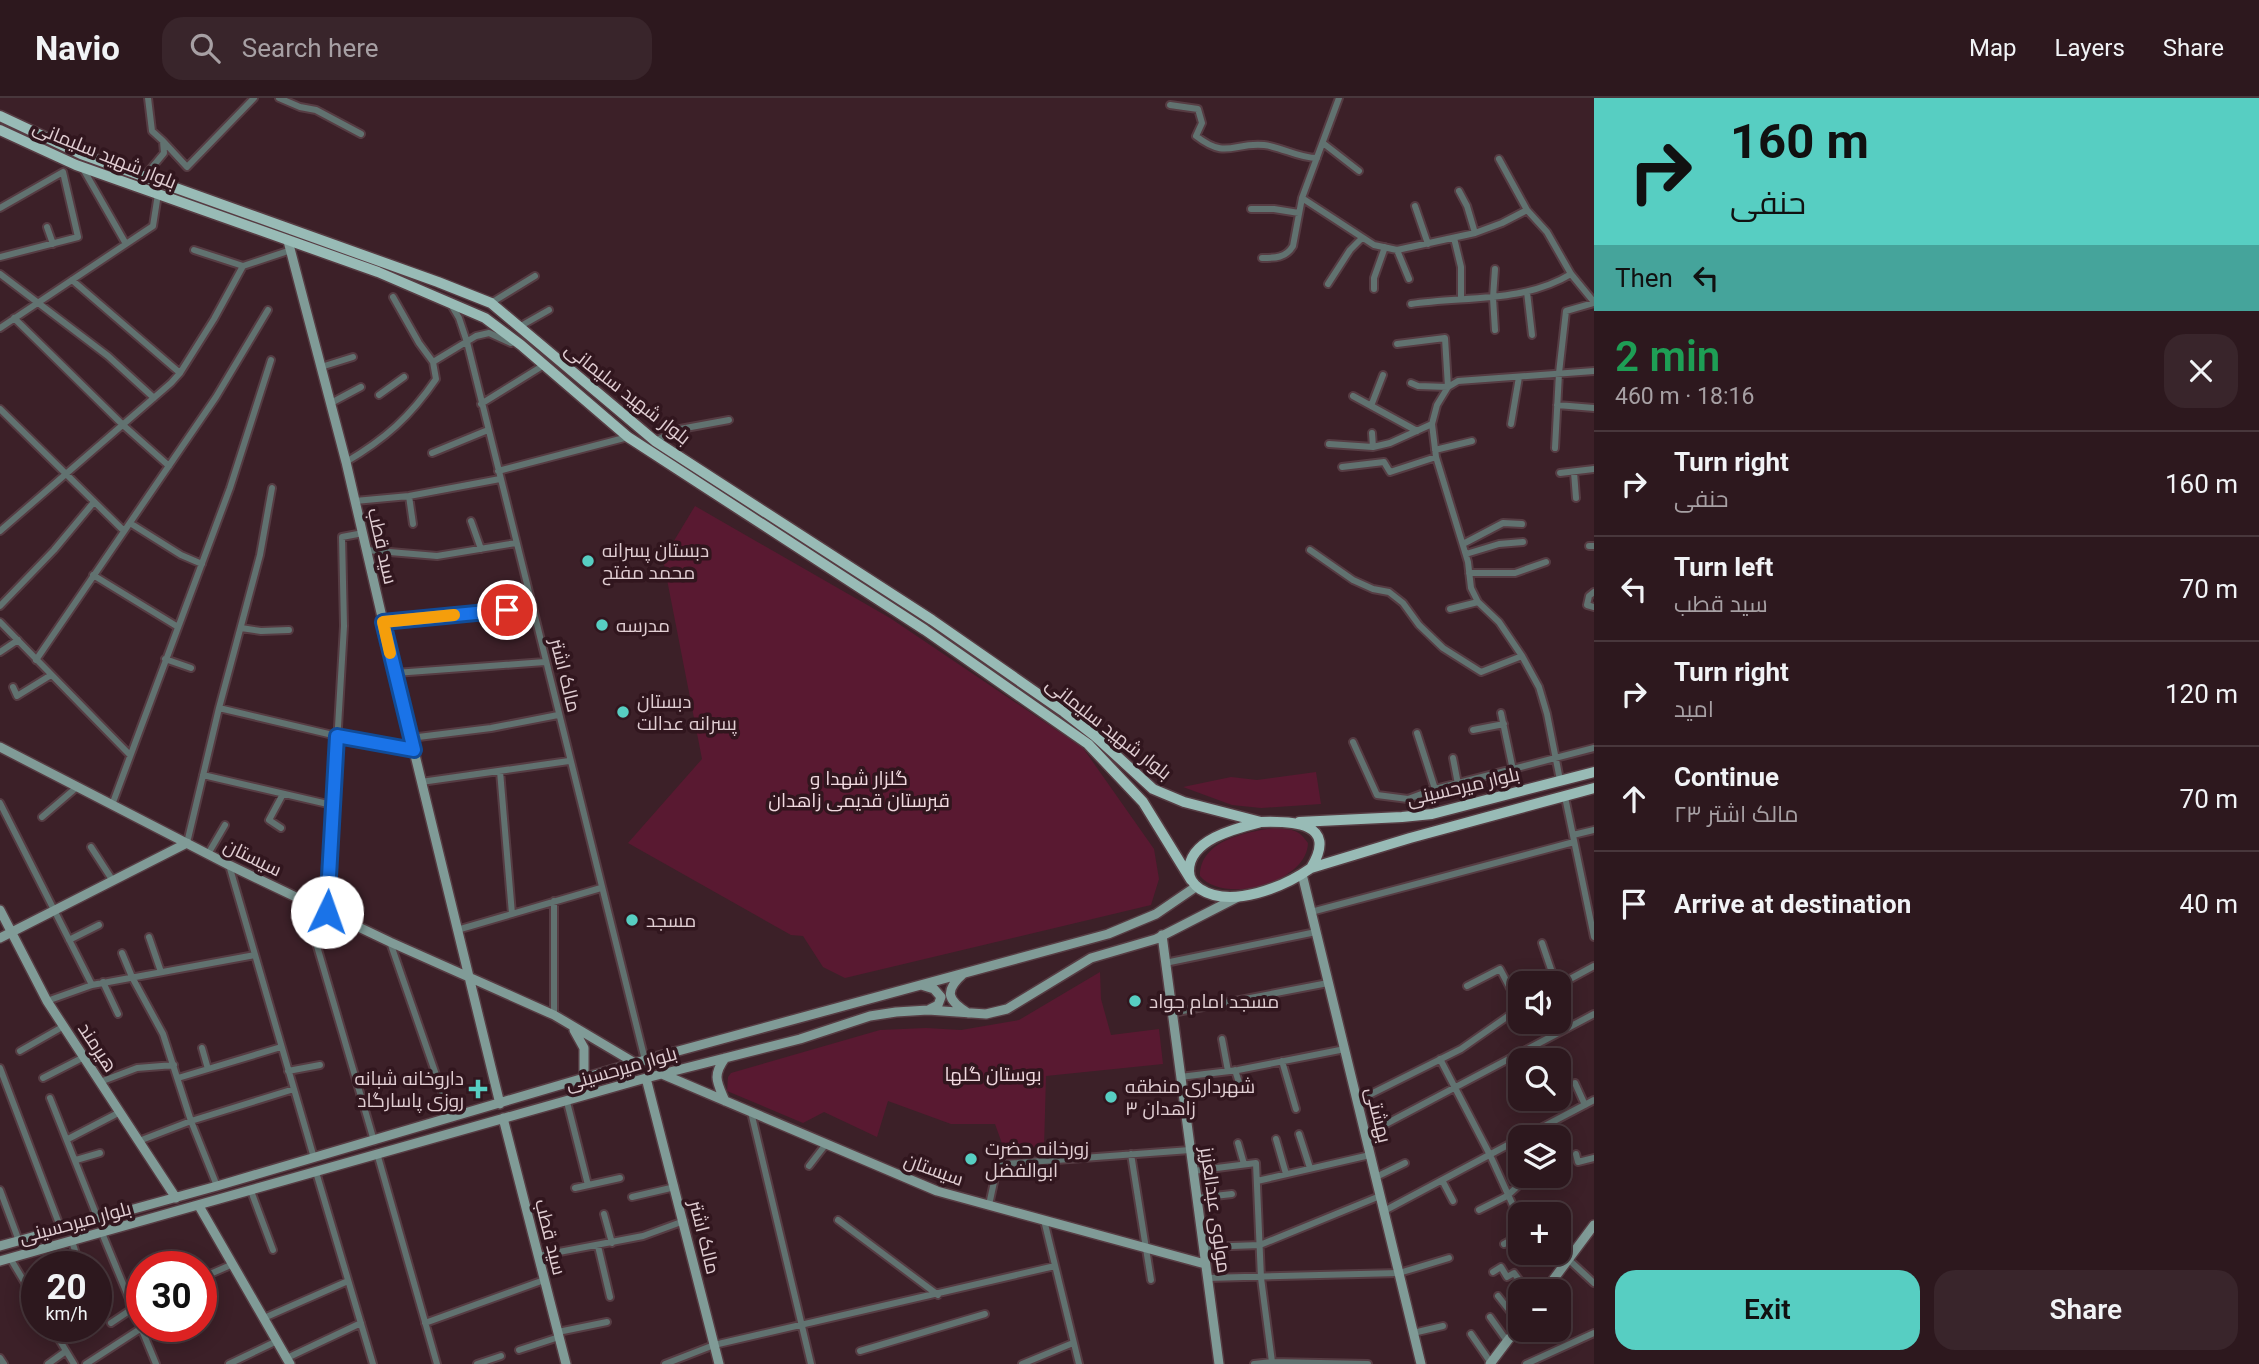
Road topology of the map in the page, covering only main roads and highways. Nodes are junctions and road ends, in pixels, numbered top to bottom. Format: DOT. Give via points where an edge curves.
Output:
graph roads {
  1 [pos="0,116"];
  2 [pos="3,135"];
  3 [pos="289,246"];
  4 [pos="0,747"];
  5 [pos="1594,772"];
  6 [pos="1594,788"];
  7 [pos="1261,822"];
  8 [pos="1296,822"];
  9 [pos="187,843"];
  10 [pos="1311,867"];
  11 [pos="1302,874"];
  12 [pos="1194,883"];
  13 [pos="1238,897"];
  14 [pos="0,910"];
  15 [pos="12,931"];
  16 [pos="1162,935"];
  17 [pos="0,939"];
  18 [pos="964,973"];
  19 [pos="470,976"];
  20 [pos="920,985"];
  21 [pos="928,1010"];
  22 [pos="970,1014"];
  23 [pos="571,1025"];
  24 [pos="725,1058"];
  25 [pos="640,1061"];
  26 [pos="662,1074"];
  27 [pos="646,1078"];
  28 [pos="584,1079"];
  29 [pos="725,1101"];
  30 [pos="500,1104"];
  31 [pos="503,1118"];
  32 [pos="412,1129"];
  33 [pos="416,1143"];
  34 [pos="176,1198"];
  35 [pos="199,1206"];
  36 [pos="116,1214"];
  37 [pos="119,1228"];
  38 [pos="1593,1231"];
  39 [pos="0,1247"];
  40 [pos="5,1260"];
  41 [pos="1205,1264"];
  42 [pos="1553,1279"];
  43 [pos="1508,1340"];
  44 [pos="289,1361"];
  45 [pos="1491,1363"];
  46 [pos="566,1364"];
  47 [pos="719,1364"];
  48 [pos="1219,1364"];
  49 [pos="1421,1364"];
  1 -- 7 [label="main road, بلوار شهید سلیمانی" via="144,177 491,303 655,441 1053,704 1153,789"];
  2 -- 3 [label="main road, بلوار شهید سلیمانی"];
  3 -- 12 [label="main road, بلوار شهید سلیمانی" via="378,272 485,318 628,437 925,630 1088,744 1143,802"];
  3 -- 19 [label="main road, سید قطب"];
  4 -- 9 [label="main road, سیستان"];
  5 -- 8 [label="main road, بلوار میرحسینی" via="1432,814"];
  6 -- 10 [label="main road, بلوار میرحسینی"];
  7 -- 8 [label="main road, بلوار میرحسینی"];
  7 -- 12 [label="main road" via="1202,847 1189,873"];
  8 -- 10 [label="main road" via="1312,828 1320,840"];
  9 -- 15 [label="main road"];
  9 -- 19 [label="main road, سیستان"];
  10 -- 11 [label="main road"];
  11 -- 13 [label="main road"];
  11 -- 49 [label="main road, بهشتی"];
  12 -- 13 [label="main road" via="1213,894"];
  12 -- 18 [label="main road, بلوار میرحسینی" via="1156,915 1140,922"];
  13 -- 16 [label="main road, بلوار میرحسینی"];
  14 -- 15 [label="main road, هیرمند"];
  15 -- 17 [label="main road"];
  15 -- 34 [label="main road, هیرمند" via="47,1001"];
  16 -- 22 [label="main road, بلوار میرحسینی" via="1091,958 1007,1009"];
  16 -- 41 [label="main road, مولوی عبدالعزیز"];
  18 -- 20 [label="main road, بلوار میرحسینی"];
  18 -- 22 [label="main road" via="953,983 951,996"];
  19 -- 23 [label="main road, سیستان"];
  19 -- 30 [label="main road, سید قطب"];
  20 -- 21 [label="main road" via="934,989 940,997 938,1005"];
  20 -- 25 [label="main road, بلوار میرحسینی"];
  21 -- 22 [label="main road, بلوار میرحسینی"];
  21 -- 24 [label="main road, بلوار میرحسینی" via="870,1016"];
  23 -- 25 [label="main road, سیستان"];
  23 -- 28 [label="main road" via="584,1048"];
  24 -- 26 [label="main road, بلوار میرحسینی"];
  24 -- 29 [label="main road" via="716,1077"];
  25 -- 28 [label="main road, بلوار میرحسینی"];
  26 -- 27 [label="main road, بلوار میرحسینی"];
  26 -- 29 [label="main road, سیستان"];
  27 -- 31 [label="main road, بلوار میرحسینی"];
  27 -- 47 [label="main road, مالک اشتر"];
  28 -- 30 [label="main road, بلوار میرحسینی"];
  29 -- 41 [label="main road, سیستان" via="937,1191"];
  30 -- 32 [label="main road, بلوار میرحسینی"];
  31 -- 33 [label="main road, بلوار میرحسینی"];
  31 -- 46 [label="main road, سید قطب"];
  32 -- 33 [label="main road"];
  32 -- 34 [label="main road, بلوار میرحسینی"];
  33 -- 35 [label="main road, بلوار میرحسینی"];
  34 -- 36 [label="main road, بلوار میرحسینی"];
  35 -- 37 [label="main road, بلوار میرحسینی"];
  35 -- 44 [label="main road"];
  36 -- 37 [label="main road"];
  36 -- 39 [label="main road, بلوار میرحسینی"];
  37 -- 40 [label="main road, بلوار میرحسینی"];
  38 -- 42 [label="main road"];
  41 -- 48 [label="main road, مولوی عبدالعزیز"];
  43 -- 45 [label="main road"];
}
